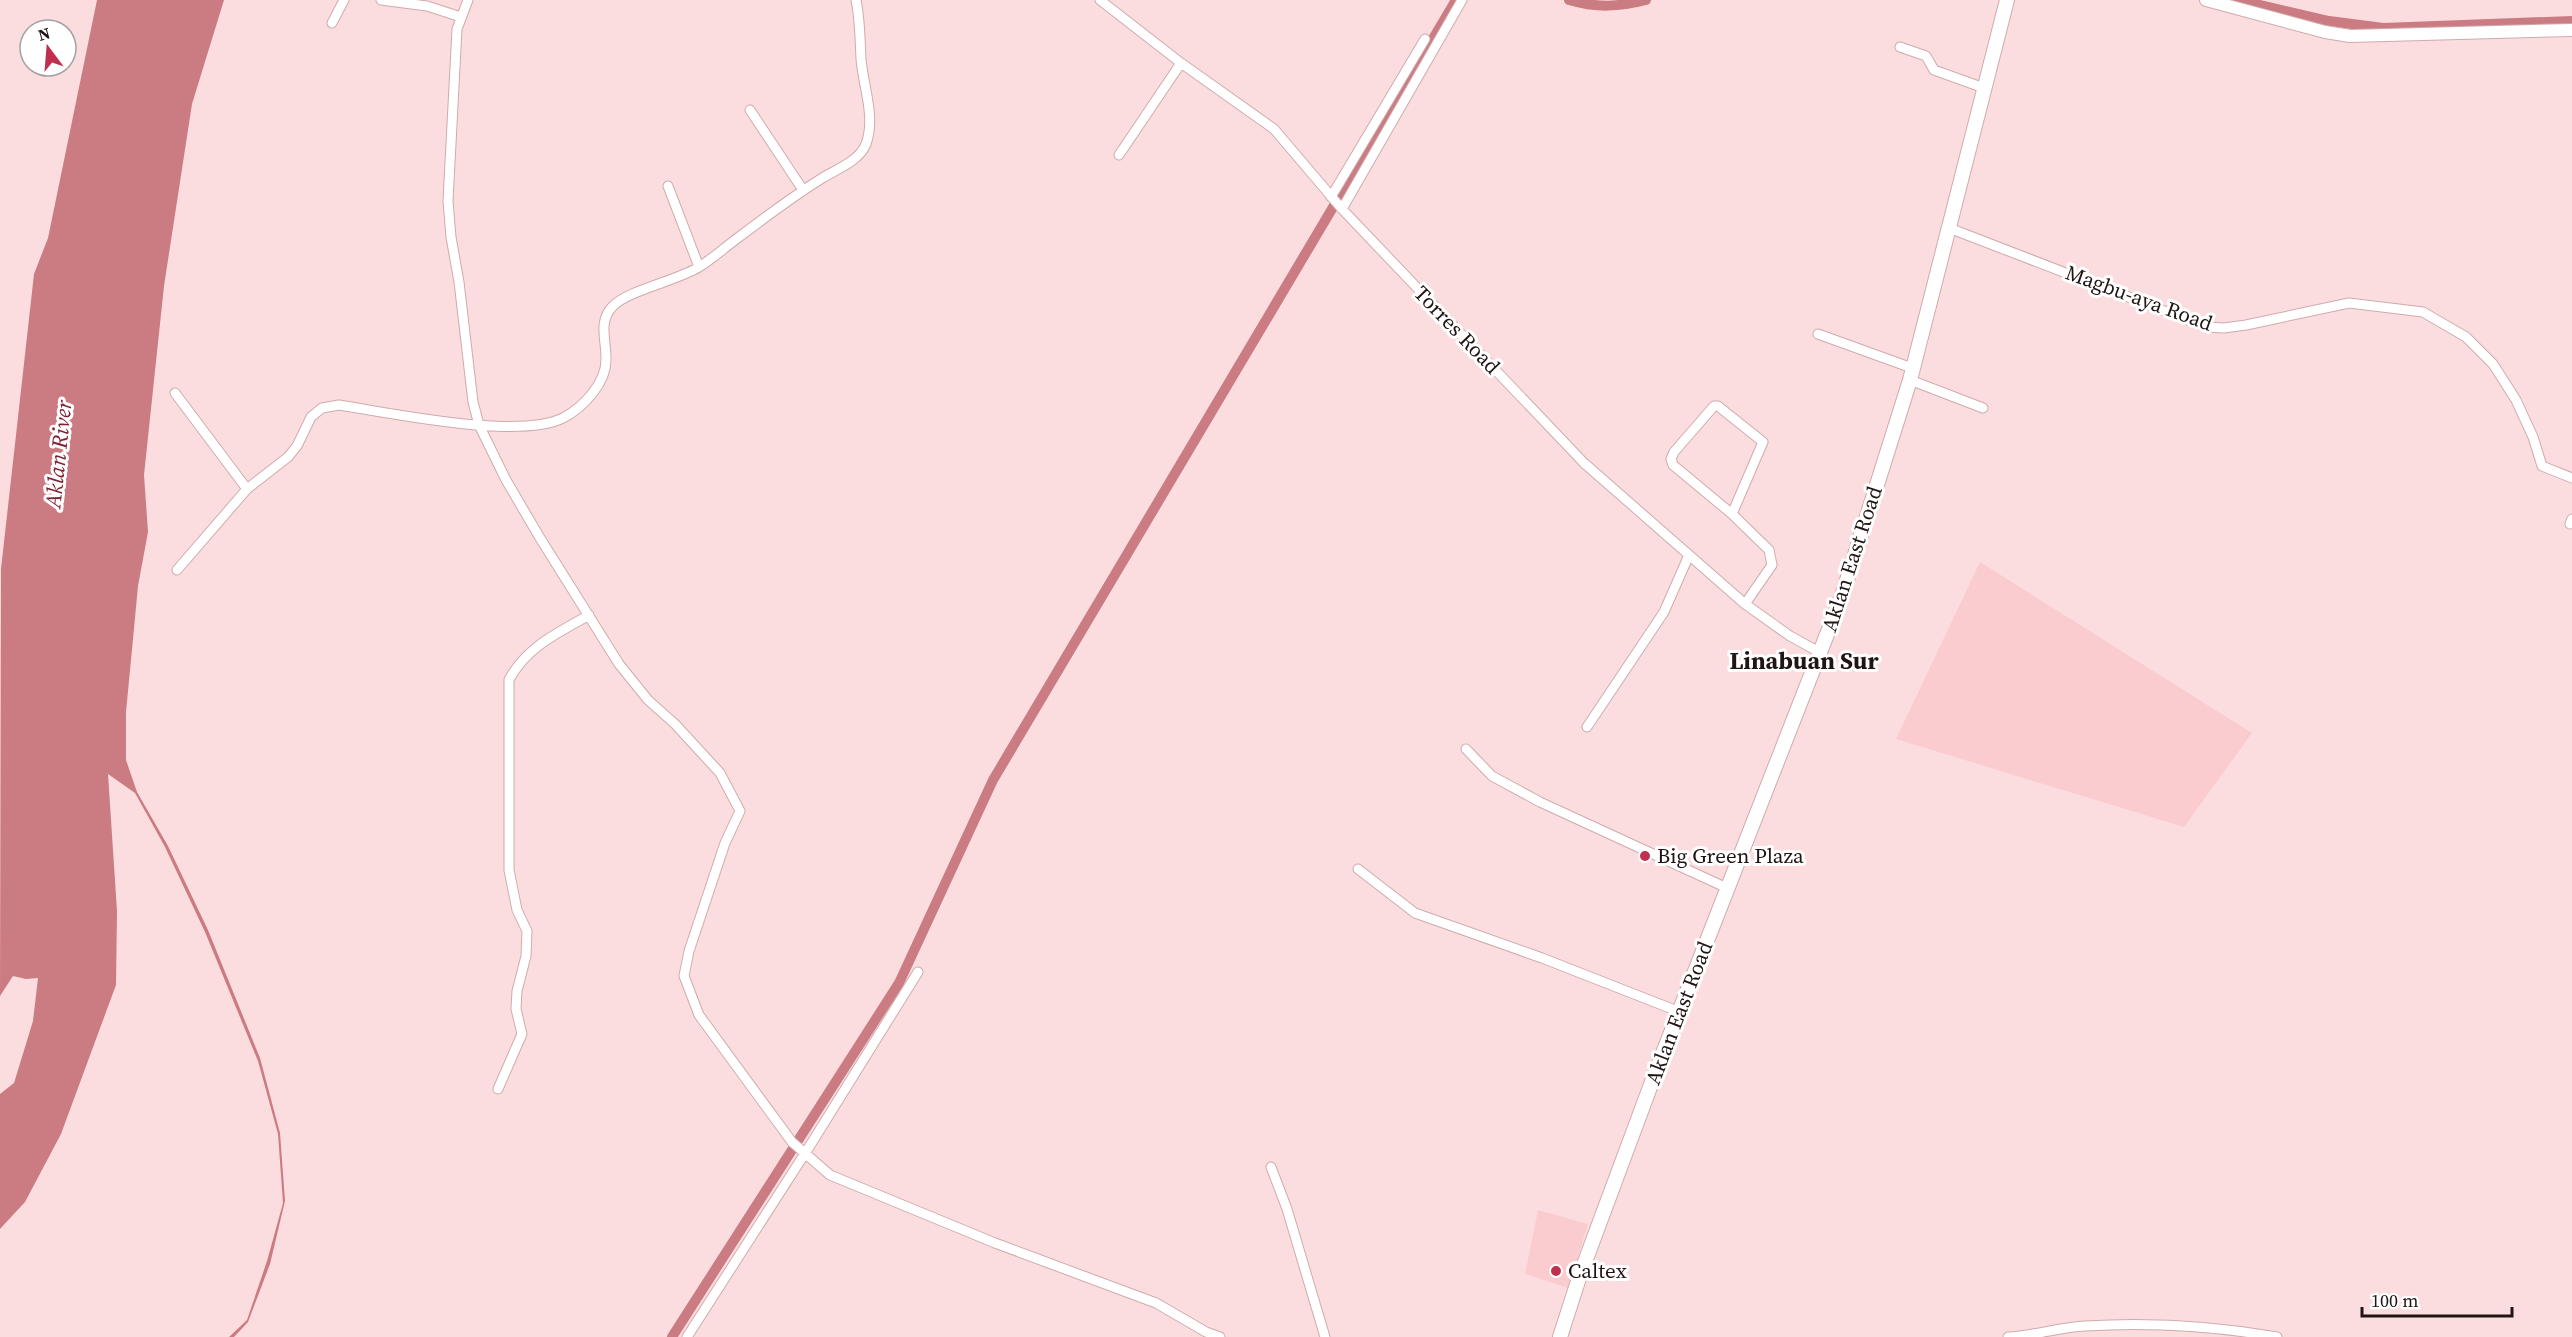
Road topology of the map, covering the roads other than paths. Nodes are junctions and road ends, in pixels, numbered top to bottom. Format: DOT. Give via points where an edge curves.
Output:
graph roads {
  1 [pos="344,0"];
  2 [pos="381,0"];
  3 [pos="468,0"];
  4 [pos="856,0"];
  5 [pos="1100,0"];
  6 [pos="1462,0"];
  7 [pos="2007,0"];
  8 [pos="2206,0"];
  9 [pos="461,17"];
  10 [pos="332,23"];
  11 [pos="2572,30"];
  12 [pos="1425,39"];
  13 [pos="1900,47"];
  14 [pos="1181,63"];
  15 [pos="1984,88"];
  16 [pos="750,110"];
  17 [pos="1119,154"];
  18 [pos="668,186"];
  19 [pos="803,190"];
  20 [pos="1336,202"];
  21 [pos="1949,228"];
  22 [pos="699,267"];
  23 [pos="1818,334"];
  24 [pos="1911,374"];
  25 [pos="175,393"];
  26 [pos="1983,408"];
  27 [pos="479,425"];
  28 [pos="2572,478"];
  29 [pos="247,489"];
  30 [pos="1732,514"];
  31 [pos="1689,555"];
  32 [pos="177,570"];
  33 [pos="1745,604"];
  34 [pos="589,615"];
  35 [pos="1821,653"];
  36 [pos="1587,727"];
  37 [pos="1466,749"];
  38 [pos="1359,869"];
  39 [pos="1727,888"];
  40 [pos="918,972"];
  41 [pos="1680,1012"];
  42 [pos="498,1089"];
  43 [pos="804,1151"];
  44 [pos="1271,1167"];
  45 [pos="687,1337"];
  46 [pos="1220,1337"];
  47 [pos="1325,1337"];
  48 [pos="1560,1337"];
  49 [pos="2008,1337"];
  50 [pos="2277,1337"];
  1 -- 10 [label="street"];
  2 -- 9 [label="street" via="427,6"];
  3 -- 9 [label="street"];
  4 -- 19 [label="street" via="869,106 866,146 855,159"];
  5 -- 14 [label="street, Torres Road"];
  6 -- 20 [label="street"];
  7 -- 15 [label="main road, Aklan East Road"];
  8 -- 11 [label="street" via="2350,36"];
  9 -- 27 [label="street" via="457,29 448,201"];
  12 -- 20 [label="street"];
  13 -- 15 [label="street" via="1926,56 1934,70"];
  14 -- 17 [label="street"];
  14 -- 20 [label="street, Torres Road" via="1274,129"];
  15 -- 21 [label="main road, Aklan East Road"];
  16 -- 19 [label="street"];
  18 -- 22 [label="street"];
  19 -- 22 [label="street"];
  20 -- 31 [label="street, Torres Road" via="1584,463"];
  21 -- 24 [label="main road, Aklan East Road"];
  21 -- 28 [label="street, Magbu-aya Road" via="2205,327 2246,325 2349,303 2423,312 2466,337 2493,364 2516,400 2542,466"];
  22 -- 27 [label="street" via="614,305 603,324 605,371 575,410 563,418 515,428"];
  23 -- 24 [label="street"];
  24 -- 26 [label="street"];
  24 -- 35 [label="main road, Aklan East Road"];
  25 -- 29 [label="street"];
  27 -- 29 [label="street" via="339,405 322,408 311,417 288,457"];
  27 -- 34 [label="street" via="506,480"];
  29 -- 32 [label="street"];
  30 -- 30 [label="street" via="1763,442 1714,406 1671,459 1673,465"];
  30 -- 33 [label="street" via="1769,550 1773,559"];
  31 -- 33 [label="street, Torres Road"];
  31 -- 36 [label="street" via="1664,612"];
  33 -- 35 [label="street, Torres Road"];
  34 -- 42 [label="street" via="528,653 509,680 509,870 517,910 527,931 516,1009 522,1034"];
  34 -- 43 [label="street" via="619,664 648,700 720,773 740,811 725,843 684,976 699,1015 792,1142"];
  35 -- 39 [label="main road, Aklan East Road"];
  37 -- 39 [label="street" via="1492,776 1540,802"];
  38 -- 41 [label="street" via="1415,913"];
  39 -- 41 [label="main road, Aklan East Road"];
  40 -- 43 [label="street"];
  41 -- 48 [label="main road, Aklan East Road"];
  43 -- 45 [label="street"];
  43 -- 46 [label="street" via="830,1175 1156,1303"];
  44 -- 47 [label="street"];
  49 -- 50 [label="street" via="2083,1326 2152,1324 2230,1329"];
}
